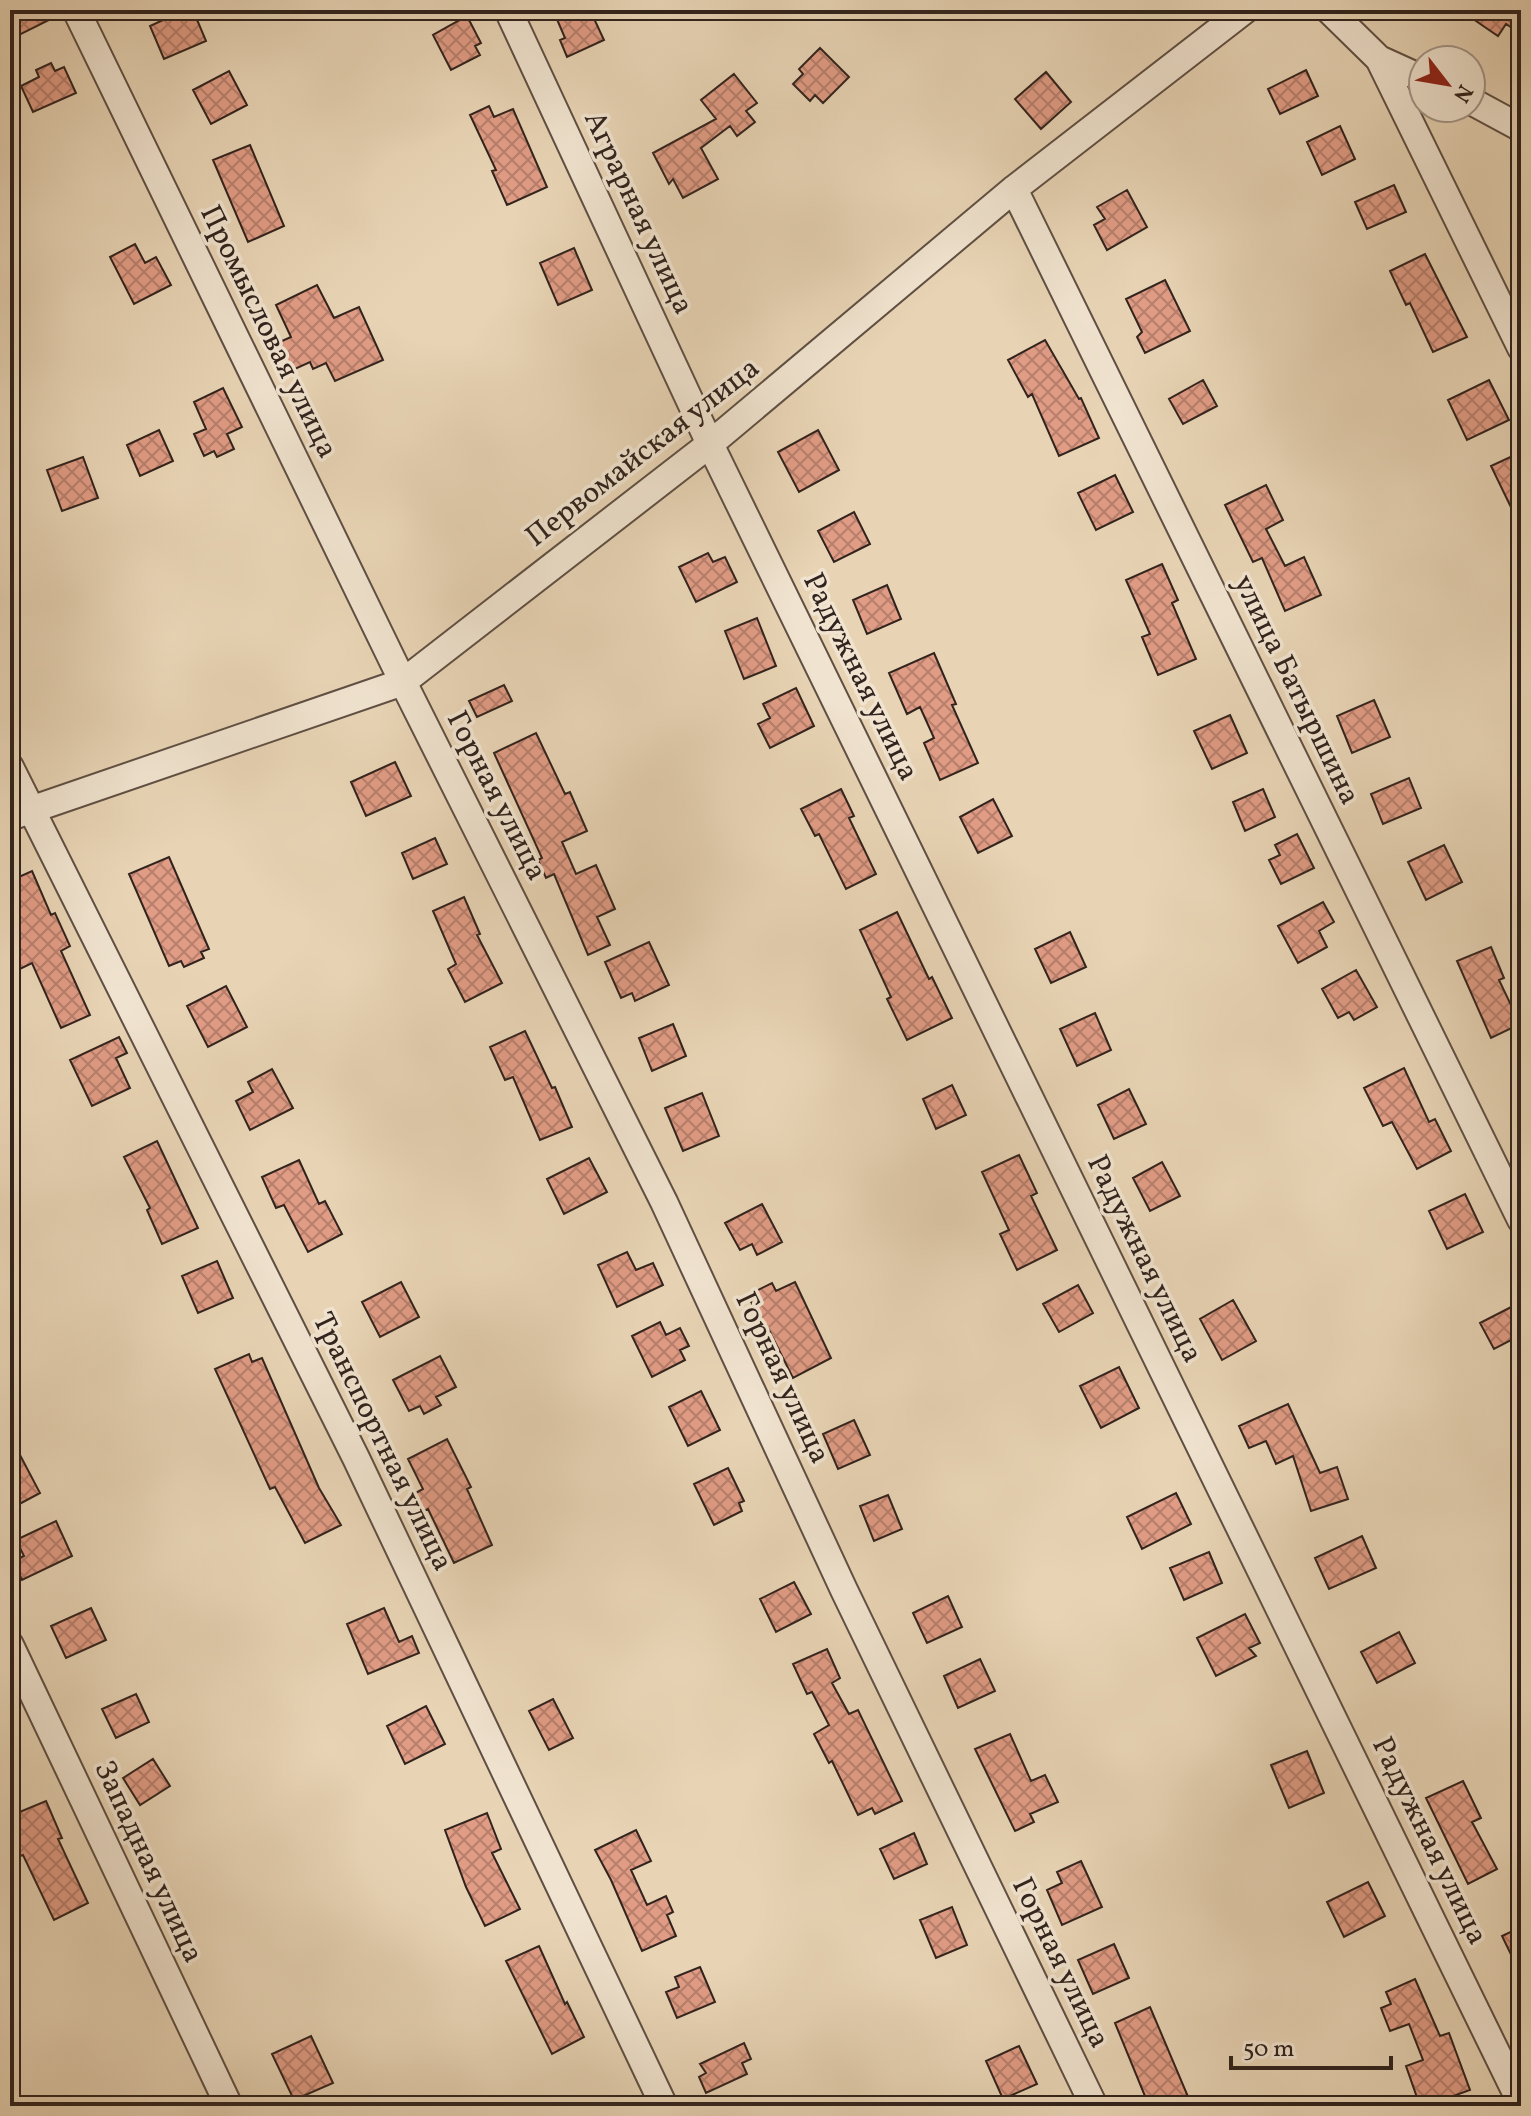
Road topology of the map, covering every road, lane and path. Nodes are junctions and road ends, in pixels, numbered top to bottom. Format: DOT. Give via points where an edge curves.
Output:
graph roads {
  1 [pos="76,10"];
  2 [pos="508,10"];
  3 [pos="1329,10"];
  4 [pos="1241,11"];
  5 [pos="1379,59"];
  6 [pos="1407,72"];
  7 [pos="1487,110"];
  8 [pos="1521,128"];
  9 [pos="1014,189"];
  10 [pos="1521,348"];
  11 [pos="710,444"];
  12 [pos="403,682"];
  13 [pos="10,767"];
  14 [pos="21,814"];
  15 [pos="1521,1220"];
  16 [pos="10,1645"];
  17 [pos="1521,2103"];
  18 [pos="229,2106"];
  19 [pos="664,2106"];
  20 [pos="1094,2106"];
  1 -- 12 [label="street, Промысловая улица"];
  2 -- 11 [label="street, Аграрная улица"];
  3 -- 5 [label="street"];
  4 -- 9 [label="street, Первомайская улица"];
  5 -- 6 [label="street"];
  5 -- 10 [label="street"];
  7 -- 8 [label="street"];
  9 -- 11 [label="street, Первомайская улица"];
  9 -- 15 [label="street, улица Батыршина"];
  11 -- 12 [label="street, Первомайская улица"];
  11 -- 17 [label="street, Радужная улица"];
  12 -- 14 [label="street, Первомайская улица"];
  12 -- 20 [label="street, Горная улица" via="664,1202 844,1590"];
  13 -- 14 [label="street, Транспортная улица"];
  14 -- 19 [label="street, Транспортная улица" via="356,1458"];
  16 -- 18 [label="street, Западная улица"];
}
